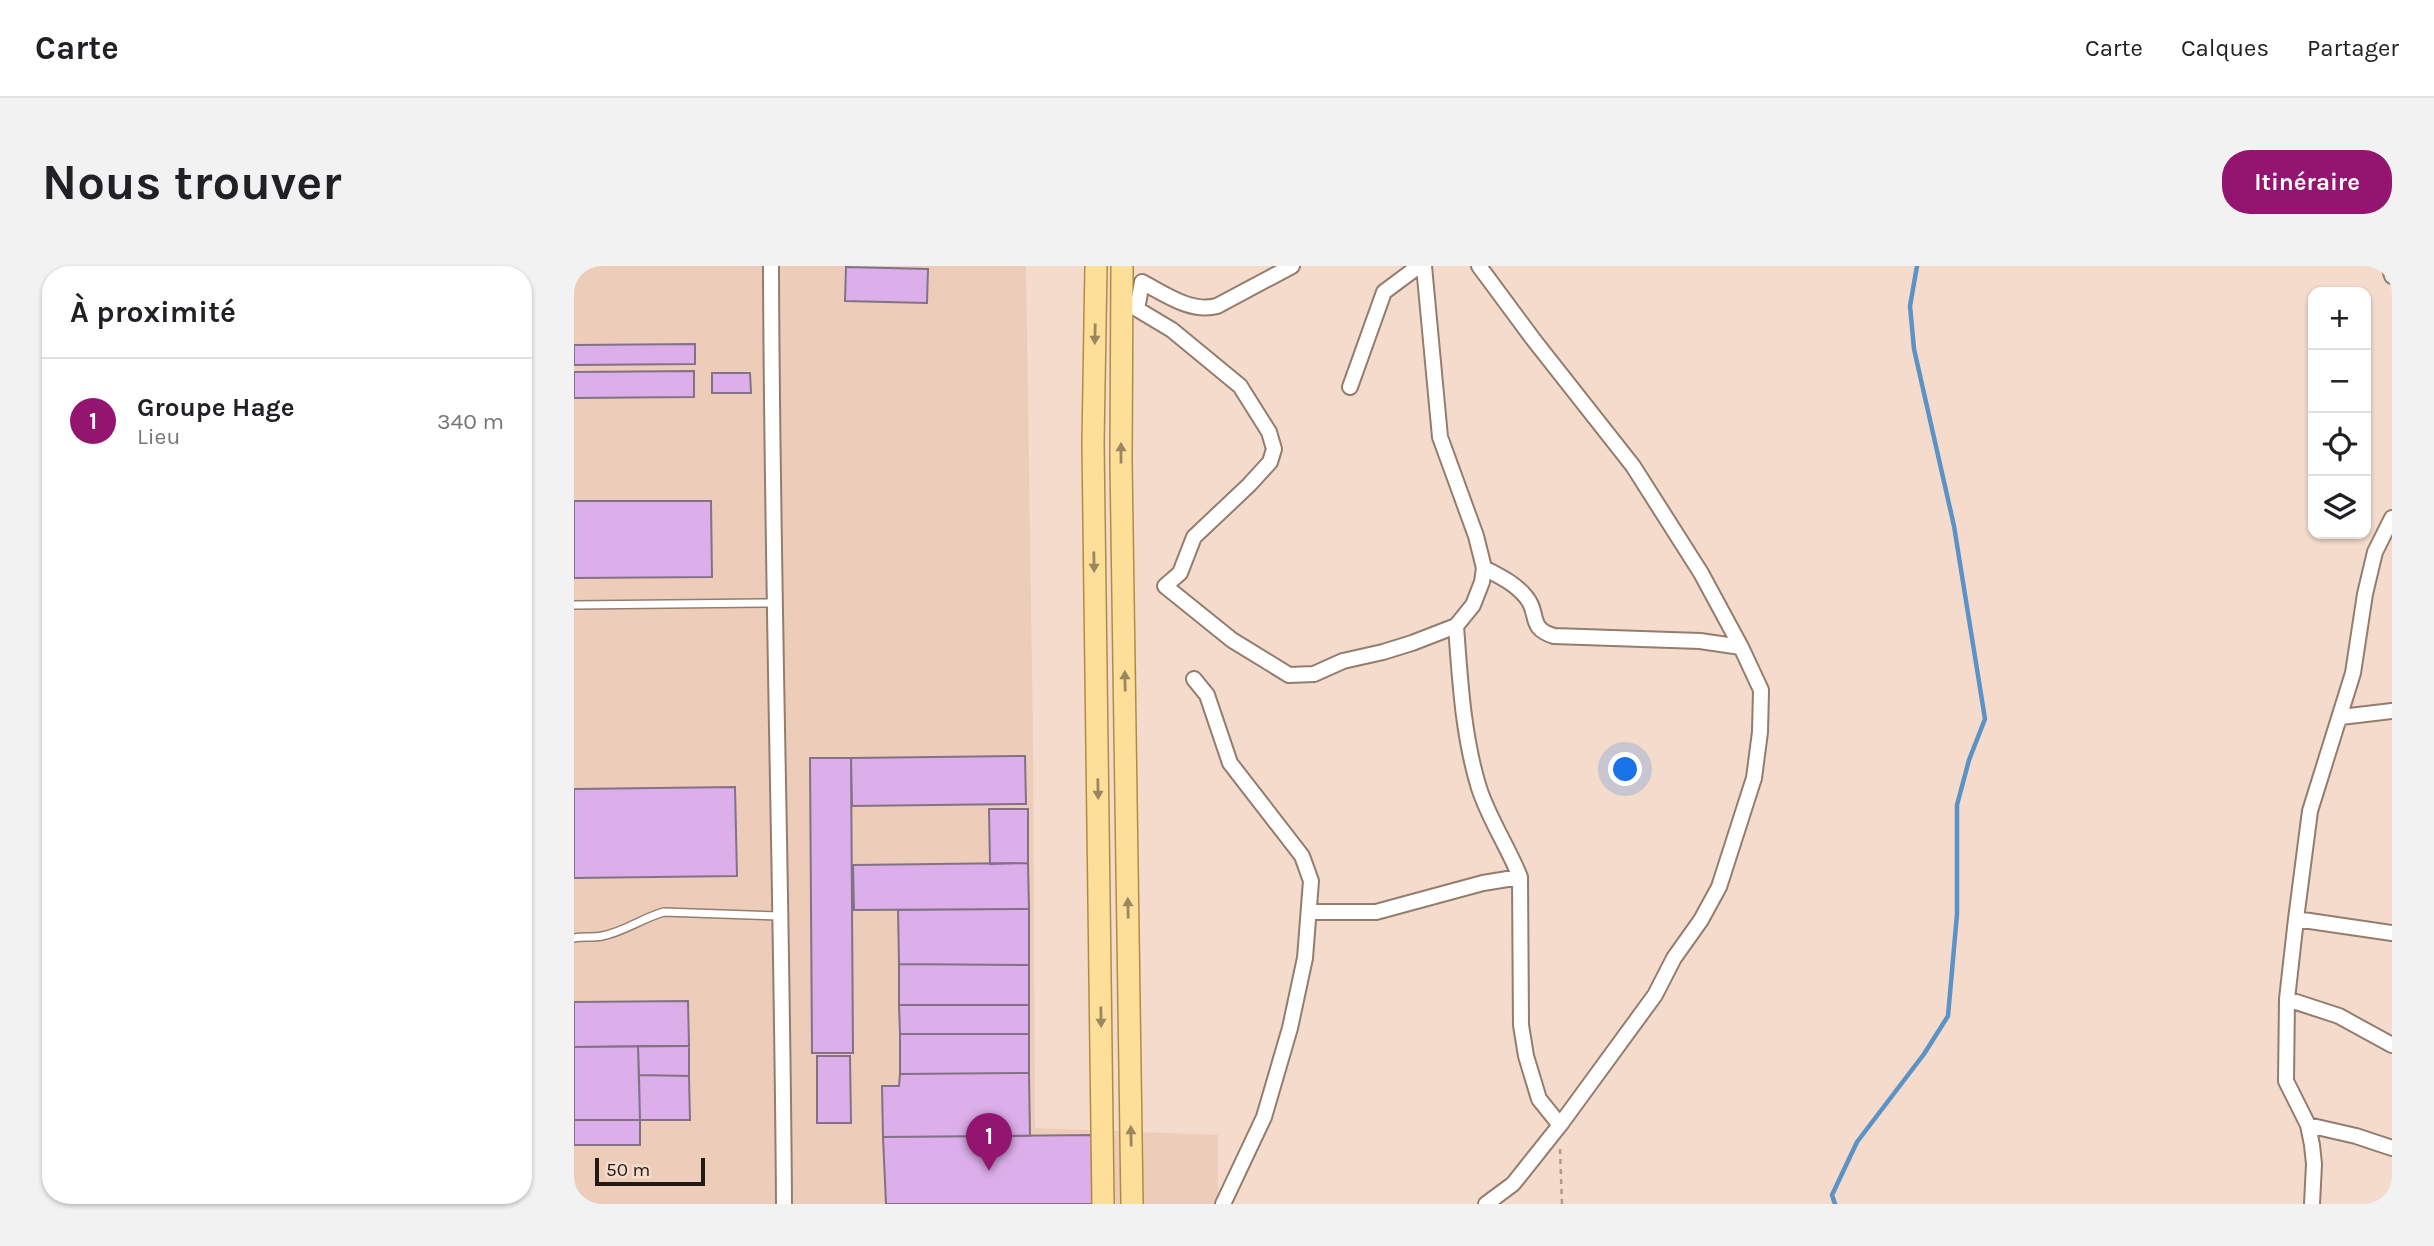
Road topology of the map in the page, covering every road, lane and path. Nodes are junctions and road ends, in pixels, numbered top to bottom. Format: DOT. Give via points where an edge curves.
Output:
graph roads {
  1 [pos="771,266"];
  2 [pos="1096,266"];
  3 [pos="1122,266"];
  4 [pos="1292,266"];
  5 [pos="1422,266"];
  6 [pos="1479,266"];
  7 [pos="2389,266"];
  8 [pos="2392,276"];
  9 [pos="1350,387"];
  10 [pos="2392,518"];
  11 [pos="1484,568"];
  12 [pos="774,603"];
  13 [pos="574,604"];
  14 [pos="1456,626"];
  15 [pos="1741,647"];
  16 [pos="1194,679"];
  17 [pos="2392,711"];
  18 [pos="2341,717"];
  19 [pos="1520,877"];
  20 [pos="1309,912"];
  21 [pos="781,916"];
  22 [pos="2296,919"];
  23 [pos="2392,933"];
  24 [pos="574,938"];
  25 [pos="2287,999"];
  26 [pos="2392,1045"];
  27 [pos="1560,1125"];
  28 [pos="2308,1125"];
  29 [pos="2392,1147"];
  30 [pos="784,1204"];
  31 [pos="1103,1204"];
  32 [pos="1132,1204"];
  33 [pos="1223,1204"];
  34 [pos="1486,1204"];
  35 [pos="1562,1204"];
  36 [pos="2312,1204"];
  1 -- 12 [label="street"];
  2 -- 31 [label="main road, one-way" via="1093,443"];
  32 -- 3 [label="main road, one-way"];
  4 -- 14 [label="street" via="1209,309 1193,308 1142,282 1137,309 1172,330 1240,387 1269,432 1273,449 1249,485 1194,537 1180,573 1165,586 1232,640 1289,674 1314,674"];
  5 -- 9 [label="street" via="1384,292"];
  5 -- 11 [label="street" via="1440,437"];
  6 -- 15 [label="street" via="1633,466 1701,573"];
  7 -- 8 [label="street"];
  10 -- 18 [label="street" via="2375,552"];
  11 -- 14 [label="street" via="1474,605"];
  11 -- 15 [label="street" via="1508,580 1528,598 1544,633"];
  12 -- 13 [label="lane"];
  12 -- 21 [label="street"];
  14 -- 19 [label="street" via="1466,731 1479,787"];
  15 -- 27 [label="street" via="1761,690 1760,732 1754,778 1719,887 1655,995"];
  16 -- 20 [label="street" via="1207,695 1230,763 1302,856 1311,881"];
  17 -- 18 [label="street"];
  18 -- 22 [label="street" via="2310,811"];
  19 -- 20 [label="street" via="1376,912"];
  19 -- 27 [label="street" via="1521,1025 1539,1099"];
  20 -- 33 [label="street" via="1290,1028 1264,1117"];
  21 -- 24 [label="lane" via="664,912 602,936"];
  21 -- 30 [label="street"];
  22 -- 23 [label="street"];
  22 -- 25 [label="street"];
  25 -- 26 [label="street" via="2339,1016"];
  25 -- 28 [label="street" via="2286,1081"];
  27 -- 34 [label="street" via="1513,1184"];
  27 -- 35 [label="path"];
  28 -- 29 [label="street"];
  28 -- 36 [label="street" via="2314,1164"];
}
